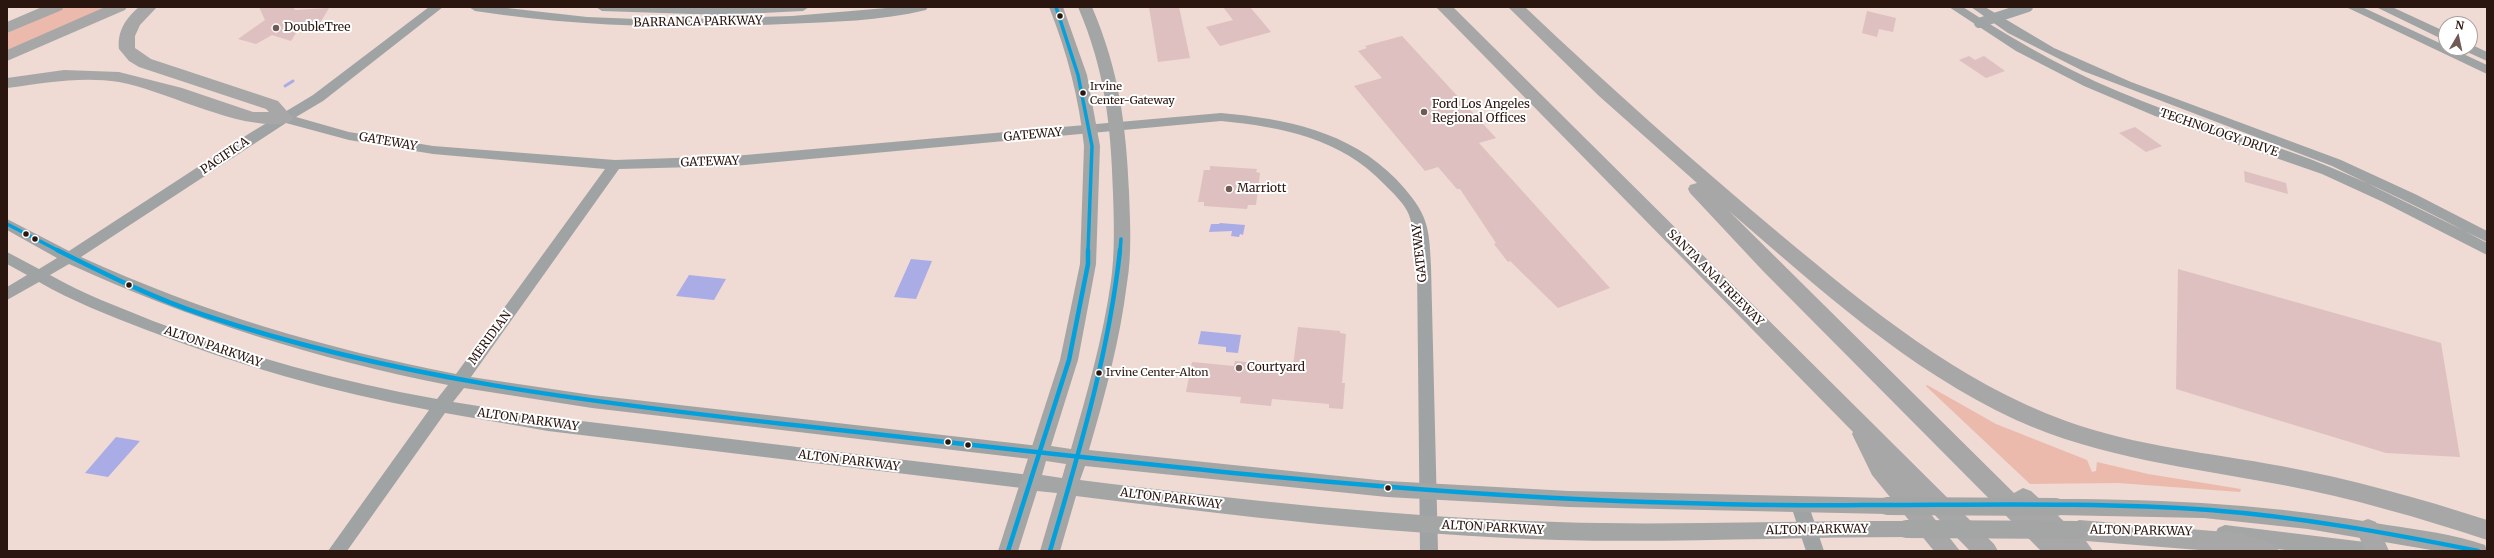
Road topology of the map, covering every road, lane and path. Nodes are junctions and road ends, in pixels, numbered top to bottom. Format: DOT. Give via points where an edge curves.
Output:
graph roads {
  1 [pos="52,7"];
  2 [pos="56,7"];
  3 [pos="119,7"];
  4 [pos="149,7"];
  5 [pos="436,7"];
  6 [pos="475,7"];
  7 [pos="602,7"];
  8 [pos="803,7"];
  9 [pos="922,7"];
  10 [pos="1056,7"];
  11 [pos="1085,7"];
  12 [pos="1444,7"];
  13 [pos="1516,7"];
  14 [pos="1955,7"];
  15 [pos="1977,7"];
  16 [pos="2028,7"];
  17 [pos="2352,7"];
  18 [pos="2382,7"];
  19 [pos="1993,18"];
  20 [pos="1979,23"];
  21 [pos="7,28"];
  22 [pos="2438,33"];
  23 [pos="2478,52"];
  24 [pos="7,56"];
  25 [pos="2487,57"];
  26 [pos="2487,70"];
  27 [pos="7,83"];
  28 [pos="1596,83"];
  29 [pos="284,118"];
  30 [pos="1119,126"];
  31 [pos="1090,129"];
  32 [pos="615,165"];
  33 [pos="7,224"];
  34 [pos="2487,237"];
  35 [pos="2487,250"];
  36 [pos="7,257"];
  37 [pos="70,257"];
  38 [pos="1767,263"];
  39 [pos="38,275"];
  40 [pos="7,294"];
  41 [pos="459,380"];
  42 [pos="440,406"];
  43 [pos="1854,416"];
  44 [pos="1039,453"];
  45 [pos="1078,457"];
  46 [pos="1030,482"];
  47 [pos="1069,487"];
  48 [pos="1427,491"];
  49 [pos="1800,506"];
  50 [pos="1428,524"];
  51 [pos="1807,529"];
  52 [pos="2487,530"];
  53 [pos="2080,540"];
  54 [pos="2367,540"];
  55 [pos="337,551"];
  56 [pos="1008,551"];
  57 [pos="1050,551"];
  58 [pos="1429,551"];
  59 [pos="1815,551"];
  60 [pos="1948,551"];
  61 [pos="1986,551"];
  62 [pos="2057,551"];
  63 [pos="2267,551"];
  64 [pos="2377,551"];
  65 [pos="2478,551"];
  1 -- 21 [label="highway"];
  2 -- 21 [label="highway"];
  3 -- 24 [label="highway"];
  4 -- 29 [label="highway" via="136,19 127,34 127,48 135,57 145,63 272,105"];
  5 -- 29 [label="street, PACIFICA" via="366,63 318,98"];
  6 -- 9 [label="street, BARRANCA PARKWAY" via="566,19 634,24 803,20"];
  7 -- 8 [label="street, BARRANCA PARKWAY" via="722,11"];
  10 -- 31 [label="main road" via="1076,57"];
  11 -- 30 [label="main road" via="1099,38 1116,103"];
  12 -- 43 [label="highway, SANTA ANA FREEWAY"];
  13 -- 28 [label="highway"];
  14 -- 20 [label="street, TECHNOLOGY DRIVE"];
  15 -- 19 [label="street, TECHNOLOGY DRIVE"];
  16 -- 19 [label="street"];
  17 -- 26 [label="street"];
  18 -- 22 [label="street"];
  19 -- 20 [label="street"];
  19 -- 34 [label="street, TECHNOLOGY DRIVE" via="2080,65 2120,83 2342,165 2397,189"];
  20 -- 35 [label="street, TECHNOLOGY DRIVE" via="2070,75 2137,104 2326,171 2443,225"];
  23 -- 25 [label="street"];
  27 -- 29 [label="highway" via="64,75 119,77 176,92 252,118"];
  28 -- 38 [label="highway"];
  28 -- 52 [label="highway" via="1691,169 1871,320 1931,363 1996,400 2038,419 2100,440 2339,487 2412,506"];
  29 -- 32 [label="street, GATEWAY" via="349,136 434,150"];
  29 -- 37 [label="street, PACIFICA"];
  30 -- 31 [label="street, GATEWAY"];
  30 -- 45 [label="main road" via="1122,204 1119,281 1100,379"];
  30 -- 48 [label="street, GATEWAY" via="1221,117 1284,124 1323,136 1356,152 1390,180 1410,203 1420,228 1424,266"];
  31 -- 32 [label="street, GATEWAY" via="734,161"];
  31 -- 44 [label="main road" via="1092,146 1088,264 1069,360"];
  32 -- 41 [label="street, MERIDIAN"];
  33 -- 37 [label="street, ALTON PARKWAY"];
  36 -- 39 [label="street, ALTON PARKWAY"];
  37 -- 39 [label="street, PACIFICA"];
  37 -- 41 [label="street, ALTON PARKWAY" via="91,269 151,294 255,330 369,361"];
  38 -- 53 [label="highway"];
  38 -- 62 [label="highway"];
  39 -- 40 [label="street, PACIFICA"];
  39 -- 42 [label="street, ALTON PARKWAY" via="106,309 215,349 305,376"];
  41 -- 42 [label="street, MERIDIAN"];
  41 -- 44 [label="street, ALTON PARKWAY" via="625,406"];
  42 -- 46 [label="street, ALTON PARKWAY" via="548,424"];
  42 -- 55 [label="street, MERIDIAN"];
  43 -- 60 [label="highway" via="1880,468"];
  43 -- 61 [label="highway, SANTA ANA FREEWAY"];
  44 -- 45 [label="main road, ALTON PARKWAY"];
  44 -- 46 [label="main road"];
  45 -- 47 [label="main road"];
  45 -- 48 [label="main road, ALTON PARKWAY" via="1295,481"];
  46 -- 47 [label="main road, ALTON PARKWAY"];
  46 -- 56 [label="main road"];
  47 -- 50 [label="main road, ALTON PARKWAY" via="1280,512"];
  47 -- 57 [label="main road"];
  48 -- 49 [label="main road, ALTON PARKWAY" via="1569,499"];
  48 -- 50 [label="street, GATEWAY"];
  49 -- 51 [label="street"];
  49 -- 54 [label="main road, ALTON PARKWAY, bridge" via="2204,510"];
  50 -- 51 [label="main road, ALTON PARKWAY" via="1590,532"];
  50 -- 58 [label="street, GATEWAY"];
  51 -- 53 [label="main road, ALTON PARKWAY, bridge" via="1906,530"];
  51 -- 59 [label="street"];
  53 -- 54 [label="main road, ALTON PARKWAY" via="2216,533 2268,538"];
  53 -- 63 [label="highway" via="2238,543"];
  54 -- 64 [label="highway"];
  54 -- 65 [label="main road, ALTON PARKWAY"];
}
